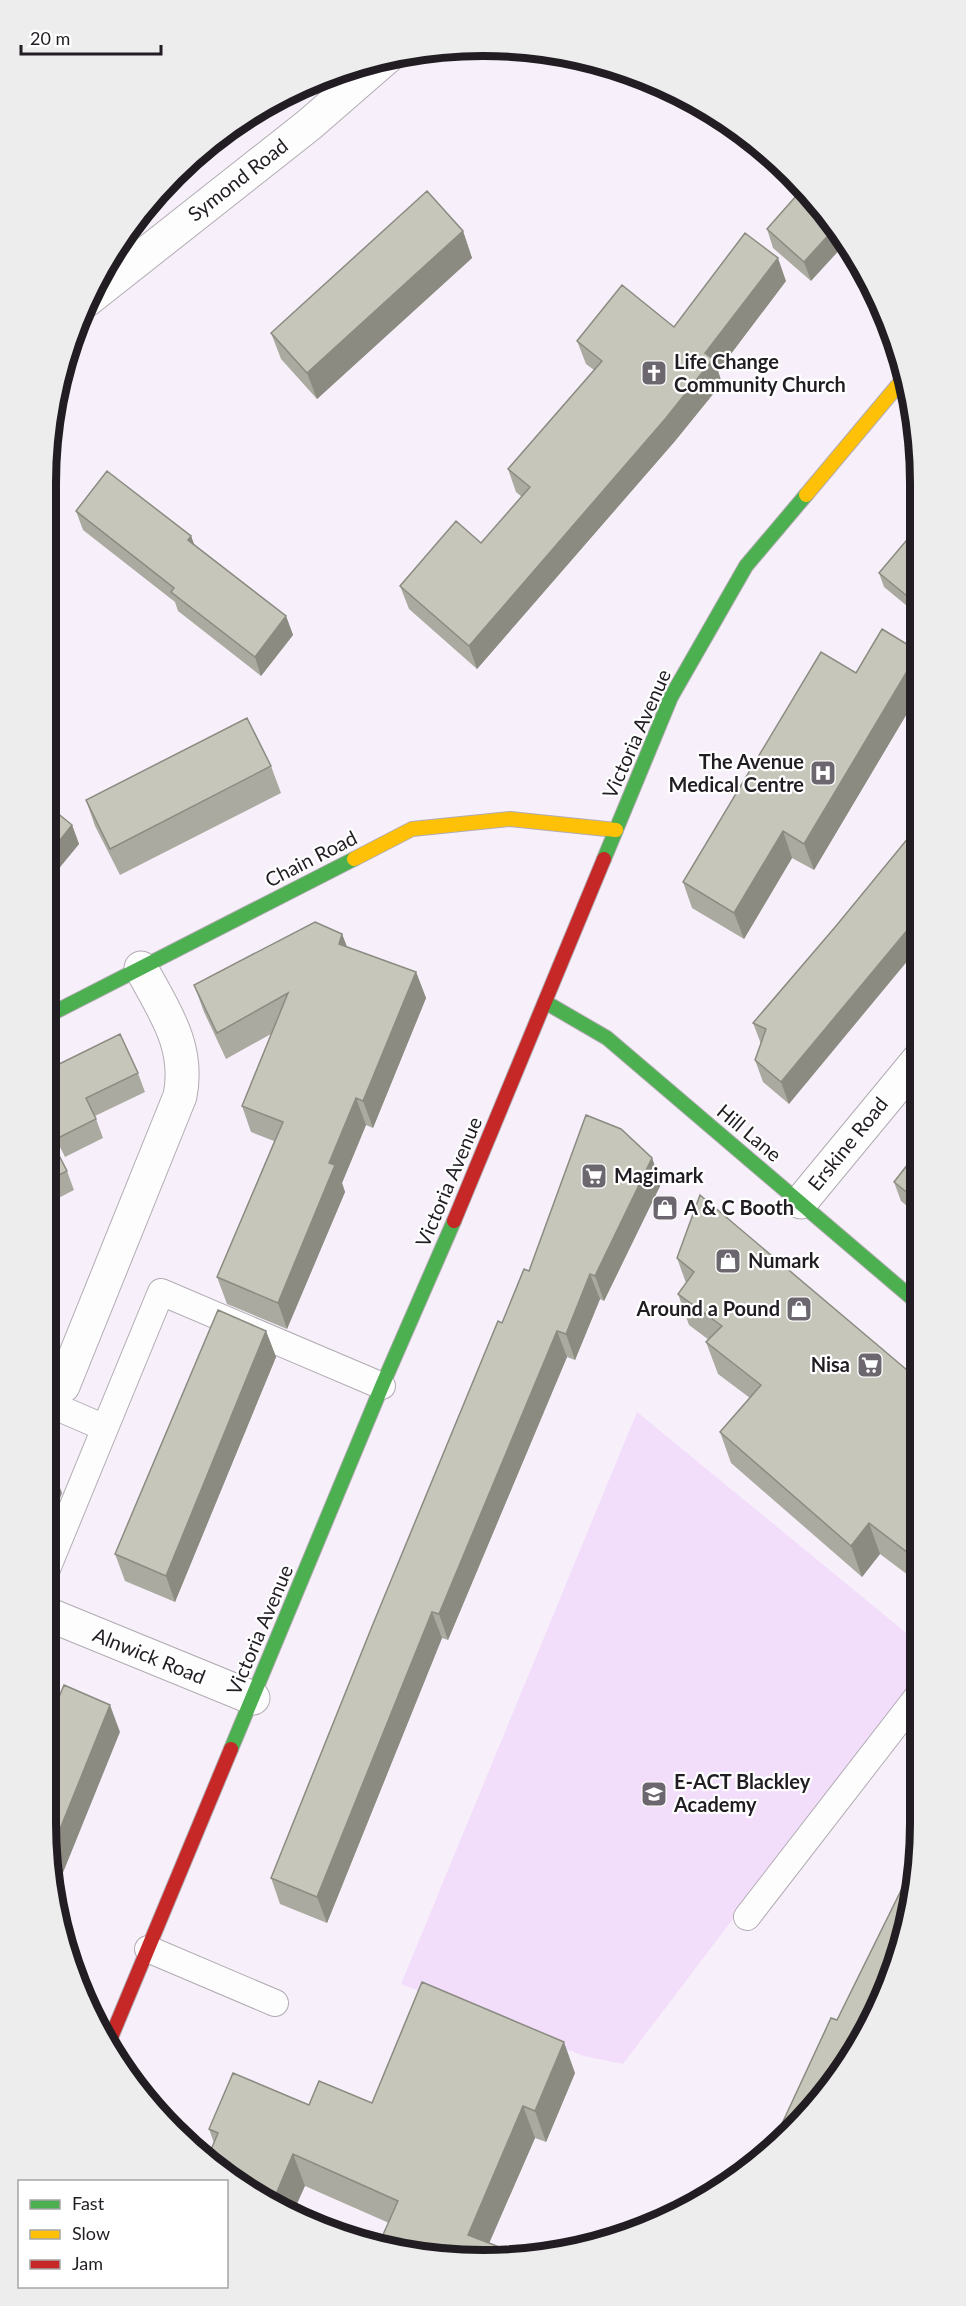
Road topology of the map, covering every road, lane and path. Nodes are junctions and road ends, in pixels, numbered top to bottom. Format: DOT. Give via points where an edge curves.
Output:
graph roads {
  1 [pos="372,70"];
  2 [pos="105,284"];
  3 [pos="899,384"];
  4 [pos="616,830"];
  5 [pos="141,968"];
  6 [pos="546,1002"];
  7 [pos="56,1011"];
  8 [pos="910,1070"];
  9 [pos="801,1202"];
  10 [pos="910,1296"];
  11 [pos="382,1386"];
  12 [pos="56,1389"];
  13 [pos="56,1395"];
  14 [pos="105,1428"];
  15 [pos="56,1547"];
  16 [pos="56,1617"];
  17 [pos="253,1698"];
  18 [pos="910,1706"];
  19 [pos="747,1917"];
  20 [pos="148,1949"];
  21 [pos="275,2003"];
  22 [pos="112,2035"];
  1 -- 2 [label="street, Symond Road"];
  3 -- 4 [label="main road, Victoria Avenue" via="746,566 671,697"];
  4 -- 5 [label="main road, Chain Road" via="510,819 412,829"];
  4 -- 6 [label="main road, Victoria Avenue"];
  5 -- 7 [label="main road, Chain Road"];
  5 -- 12 [label="street" via="181,1050 184,1076 180,1096"];
  6 -- 9 [label="main road, Hill Lane" via="607,1038"];
  6 -- 11 [label="main road, Victoria Avenue"];
  8 -- 9 [label="street, Erskine Road"];
  9 -- 10 [label="main road, Hill Lane"];
  11 -- 14 [label="lane" via="161,1292"];
  11 -- 17 [label="main road, Victoria Avenue"];
  13 -- 14 [label="lane"];
  14 -- 15 [label="lane"];
  16 -- 17 [label="street, Alnwick Road"];
  17 -- 20 [label="main road, Victoria Avenue"];
  18 -- 19 [label="lane"];
  20 -- 21 [label="lane"];
  20 -- 22 [label="main road, Victoria Avenue"];
}
